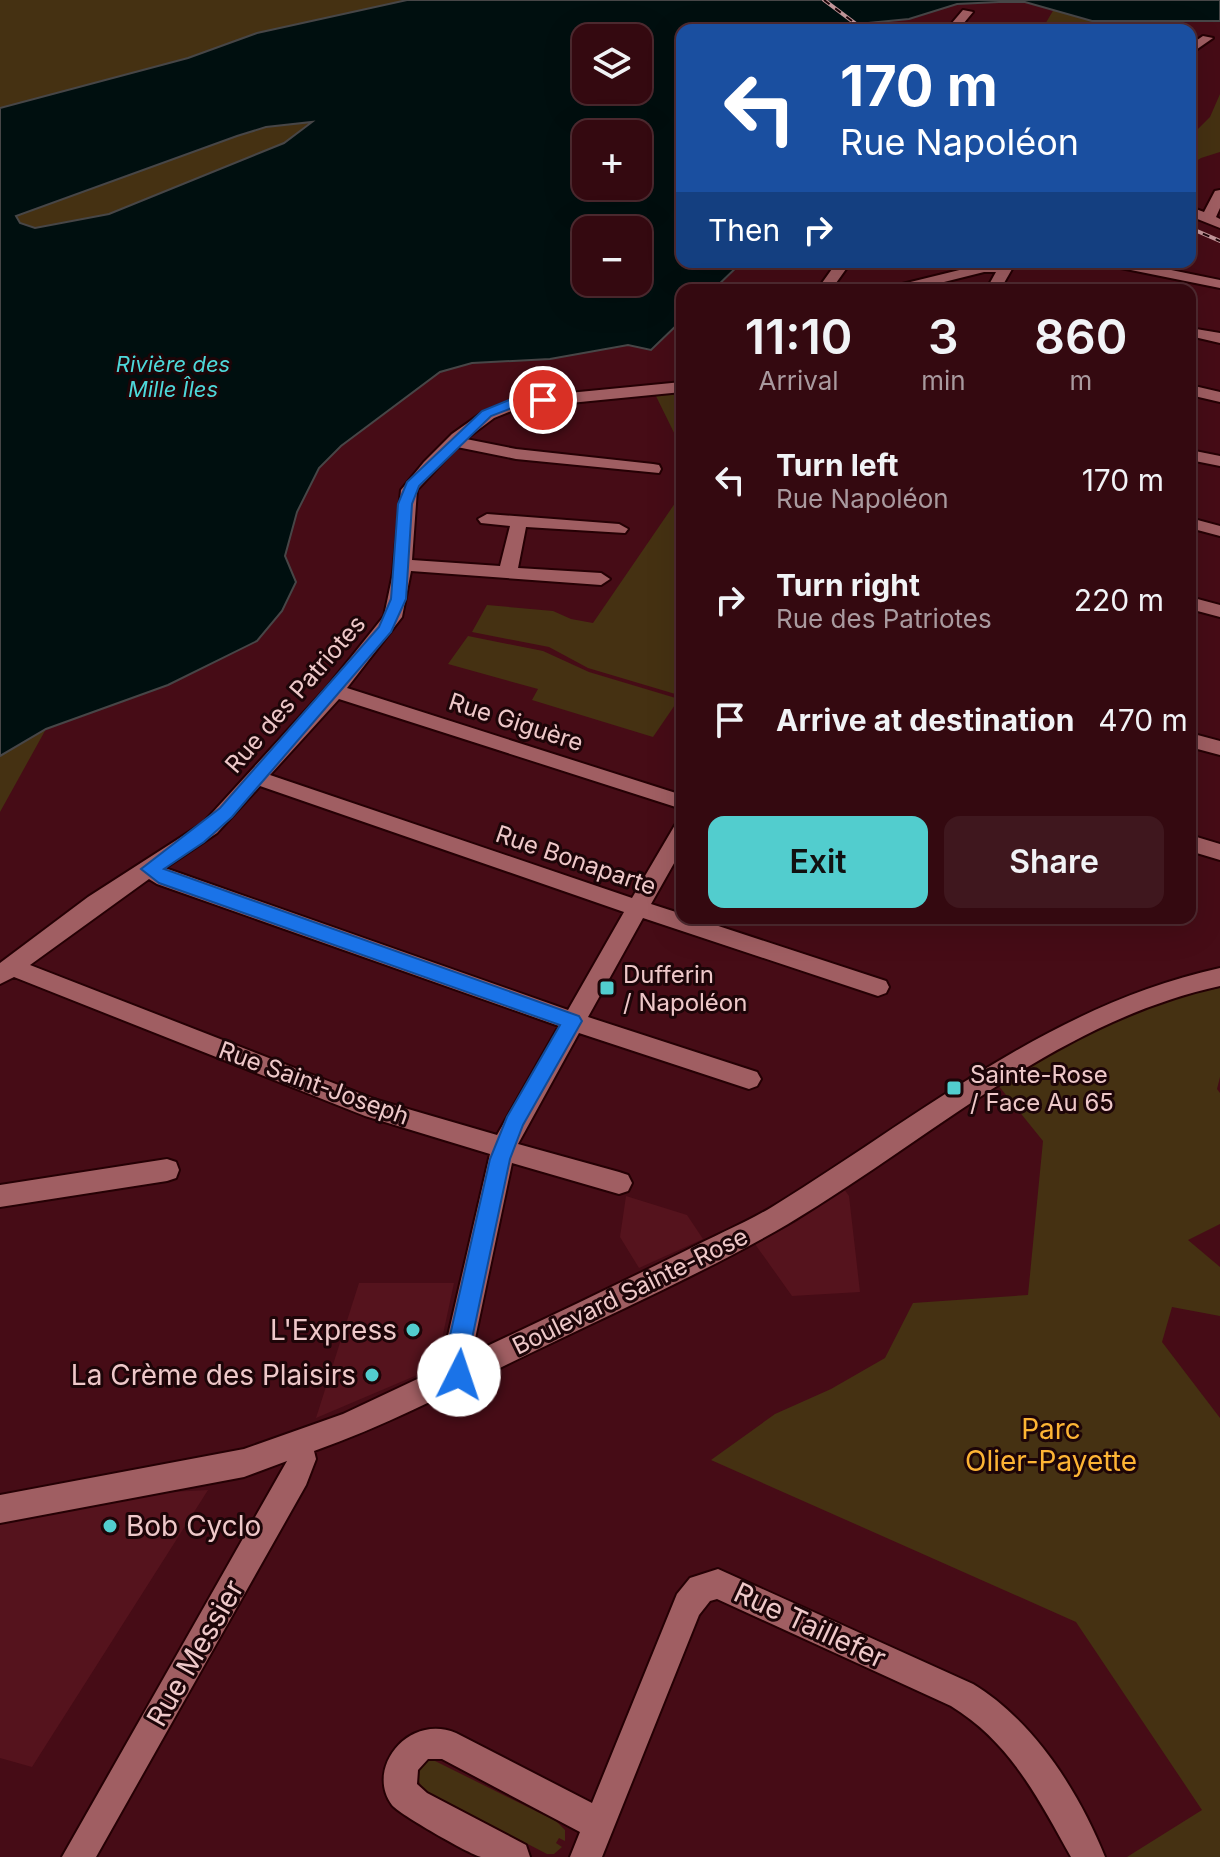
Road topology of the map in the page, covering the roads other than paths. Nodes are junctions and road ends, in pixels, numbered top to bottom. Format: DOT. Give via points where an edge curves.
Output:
graph roads {
  1 [pos="967,12"];
  2 [pos="957,24"];
  3 [pos="1207,38"];
  4 [pos="1196,46"];
  5 [pos="1220,194"];
  6 [pos="1214,222"];
  7 [pos="981,268"];
  8 [pos="1141,268"];
  9 [pos="918,284"];
  10 [pos="1220,284"];
  11 [pos="1196,333"];
  12 [pos="1220,338"];
  13 [pos="676,388"];
  14 [pos="1196,391"];
  15 [pos="1220,397"];
  16 [pos="455,442"];
  17 [pos="1196,456"];
  18 [pos="1220,461"];
  19 [pos="653,469"];
  20 [pos="487,519"];
  21 [pos="519,522"];
  22 [pos="1196,525"];
  23 [pos="619,529"];
  24 [pos="1220,531"];
  25 [pos="402,565"];
  26 [pos="508,572"];
  27 [pos="601,579"];
  28 [pos="1196,608"];
  29 [pos="1220,611"];
  30 [pos="335,691"];
  31 [pos="1196,742"];
  32 [pos="1220,748"];
  33 [pos="258,778"];
  34 [pos="676,800"];
  35 [pos="676,840"];
  36 [pos="1196,845"];
  37 [pos="1220,852"];
  38 [pos="150,869"];
  39 [pos="637,908"];
  40 [pos="676,921"];
  41 [pos="686,924"];
  42 [pos="7,970"];
  43 [pos="1220,977"];
  44 [pos="878,987"];
  45 [pos="572,1021"];
  46 [pos="749,1079"];
  47 [pos="504,1148"];
  48 [pos="167,1170"];
  49 [pos="619,1183"];
  50 [pos="0,1196"];
  51 [pos="459,1375"];
  52 [pos="299,1445"];
  53 [pos="0,1509"];
  54 [pos="599,1824"];
  55 [pos="78,1857"];
  56 [pos="514,1857"];
  57 [pos="586,1857"];
  58 [pos="1089,1857"];
  1 -- 2 [label="street"];
  3 -- 4 [label="street"];
  5 -- 6 [label="street"];
  7 -- 9 [label="street"];
  8 -- 10 [label="street"];
  11 -- 12 [label="street"];
  13 -- 16 [label="street, Rue des Patriotes" via="509,404 487,414"];
  14 -- 15 [label="street"];
  16 -- 19 [label="street"];
  16 -- 25 [label="street, Rue des Patriotes" via="408,491"];
  17 -- 18 [label="street"];
  20 -- 21 [label="street"];
  21 -- 23 [label="street"];
  21 -- 26 [label="street"];
  22 -- 24 [label="street"];
  25 -- 26 [label="street"];
  25 -- 30 [label="street, Rue des Patriotes" via="392,619"];
  26 -- 27 [label="street"];
  28 -- 29 [label="street"];
  30 -- 33 [label="street, Rue des Patriotes"];
  30 -- 34 [label="street, Rue Giguère"];
  31 -- 32 [label="street"];
  33 -- 38 [label="street, Rue des Patriotes" via="204,833"];
  33 -- 39 [label="street, Rue Bonaparte"];
  35 -- 39 [label="street"];
  36 -- 37 [label="street"];
  38 -- 42 [label="street, Rue des Patriotes"];
  38 -- 45 [label="street"];
  39 -- 40 [label="street, Rue Bonaparte"];
  39 -- 45 [label="street"];
  41 -- 44 [label="street, Rue Bonaparte"];
  42 -- 47 [label="street, Rue Saint-Joseph" via="346,1099"];
  43 -- 51 [label="street, Boulevard Sainte-Rose" via="1140,999 1034,1051 779,1216"];
  45 -- 46 [label="street"];
  45 -- 47 [label="street"];
  47 -- 49 [label="street, Rue Saint-Joseph"];
  47 -- 51 [label="street" via="458,1353"];
  48 -- 50 [label="street"];
  51 -- 52 [label="street, Boulevard Sainte-Rose"];
  52 -- 53 [label="street, Boulevard Sainte-Rose" via="228,1467"];
  52 -- 55 [label="street, Rue Messier" via="302,1459 296,1475"];
  54 -- 56 [label="street" via="445,1744 430,1740 418,1746 402,1773 403,1793"];
  54 -- 57 [label="street, Rue Taillefer"];
  54 -- 58 [label="street, Rue Taillefer" via="688,1605 701,1589 718,1584 992,1712 1028,1753"];
}
